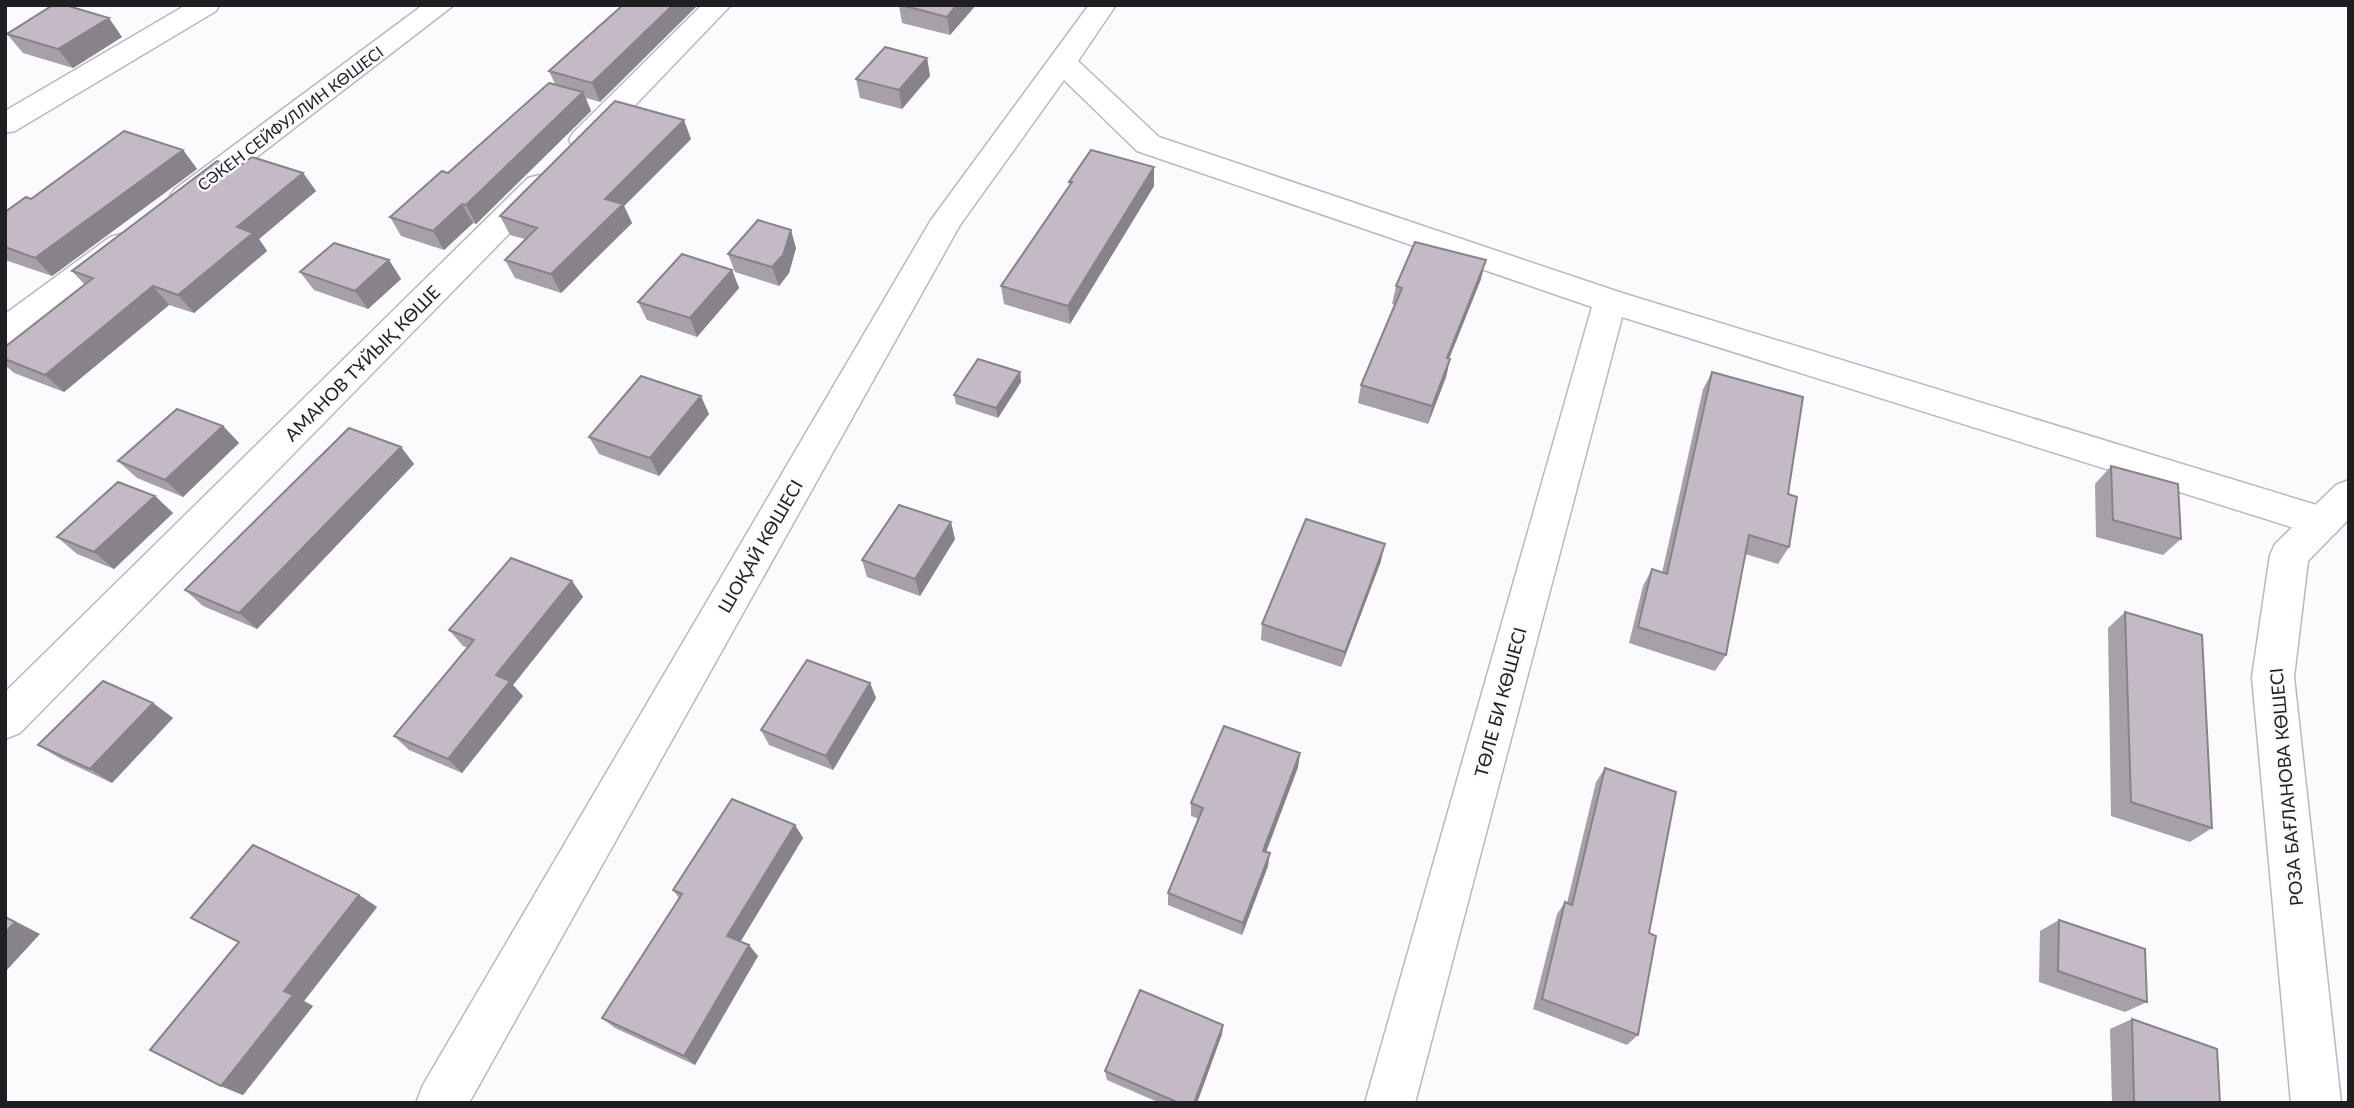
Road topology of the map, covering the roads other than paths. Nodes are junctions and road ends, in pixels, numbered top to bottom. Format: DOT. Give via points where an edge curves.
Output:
graph roads {
  1 [pos="206,5"];
  2 [pos="441,5"];
  3 [pos="718,5"];
  4 [pos="1103,5"];
  5 [pos="1063,62"];
  6 [pos="5,124"];
  7 [pos="1610,301"];
  8 [pos="5,332"];
  9 [pos="2336,508"];
  10 [pos="5,720"];
  11 [pos="441,1103"];
  12 [pos="1390,1103"];
  13 [pos="2316,1103"];
  1 -- 6 [label="street"];
  2 -- 8 [label="street, СӘКЕН СЕЙФУЛЛИН КӨШЕСІ"];
  3 -- 10 [label="street, АМАНОВ ТҰЙЫҚ КӨШЕ"];
  4 -- 5 [label="street, ШОҚАЙ КӨШЕСІ"];
  5 -- 7 [label="street" via="1148,144"];
  5 -- 11 [label="street, ШОҚАЙ КӨШЕСІ" via="947,220"];
  7 -- 9 [label="street"];
  7 -- 12 [label="street, ТӨЛЕ БИ КӨШЕСІ"];
  9 -- 13 [label="street, РОЗА БАҒЛАНОВА КӨШЕСІ" via="2289,555 2273,677"];
}
